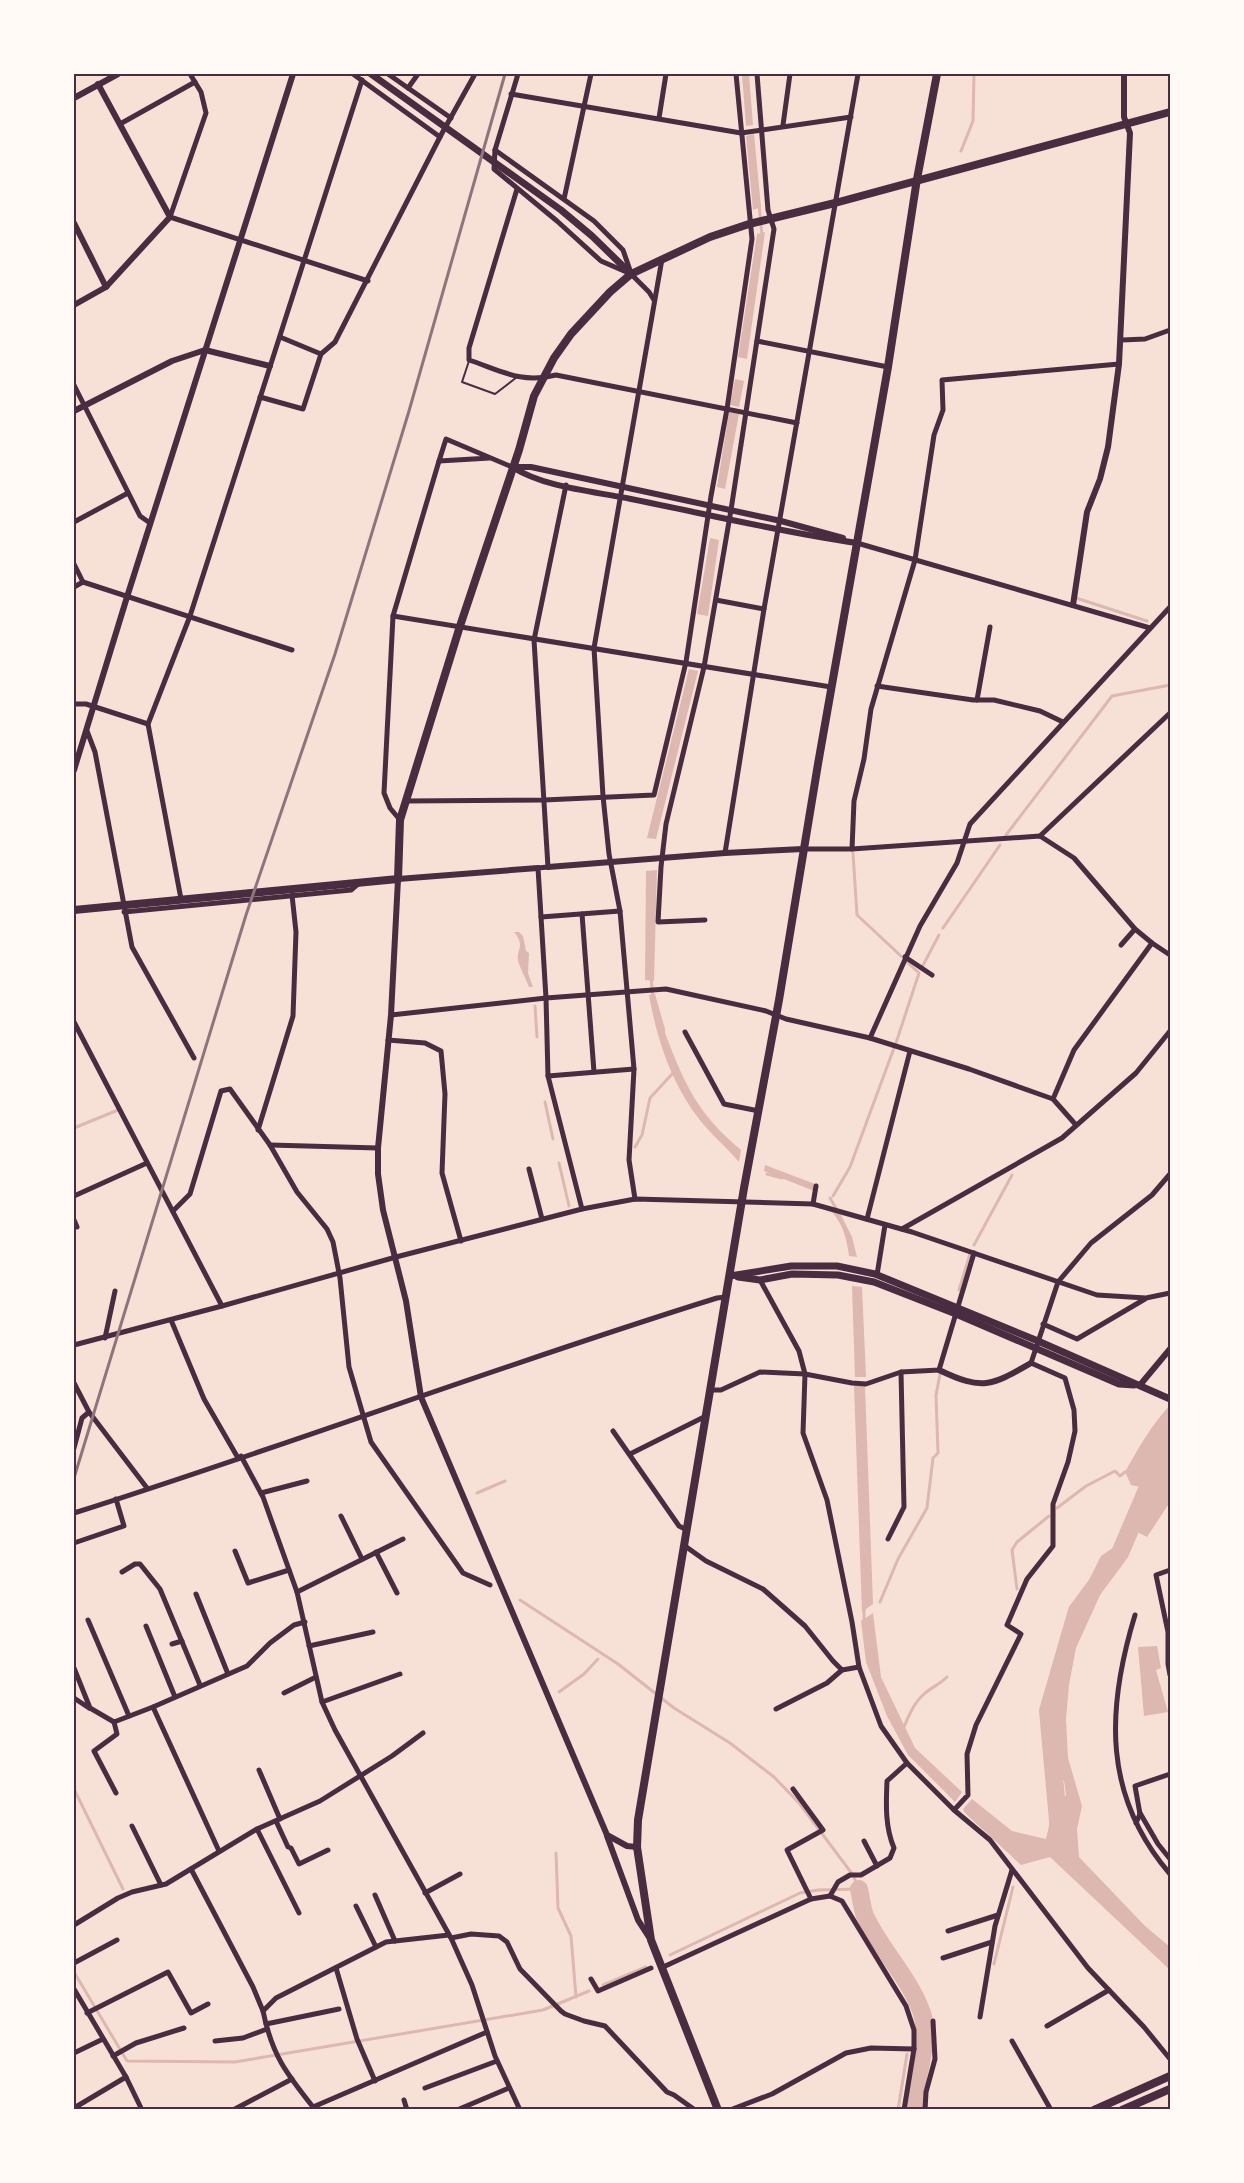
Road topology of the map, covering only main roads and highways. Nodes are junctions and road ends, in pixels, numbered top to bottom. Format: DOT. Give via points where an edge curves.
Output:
graph roads {
  1 [pos="371,74"];
  2 [pos="937,74"];
  3 [pos="1170,112"];
  4 [pos="917,179"];
  5 [pos="631,274"];
  6 [pos="74,910"];
  7 [pos="730,1276"];
  8 [pos="957,1311"];
  9 [pos="1170,1399"];
  10 [pos="1170,2076"];
  11 [pos="1170,2089"];
  12 [pos="718,2109"];
  13 [pos="1094,2109"];
  14 [pos="1122,2109"];
  1 -- 5 [label="main road" via="561,210"];
  2 -- 4 [label="main road"];
  3 -- 4 [label="main road"];
  4 -- 5 [label="main road" via="749,224 710,237"];
  4 -- 7 [label="main road" via="888,367"];
  5 -- 6 [label="main road" via="571,334 534,396 400,820 398,879"];
  7 -- 8 [label="main road" via="760,1280 792,1274 838,1275 874,1282"];
  7 -- 8 [label="main road" via="791,1266 837,1266 877,1275"];
  7 -- 12 [label="main road" via="636,1847 651,1940"];
  8 -- 9 [label="main road" via="1119,1384 1140,1385"];
  10 -- 13 [label="main road"];
  11 -- 14 [label="main road"];
}
